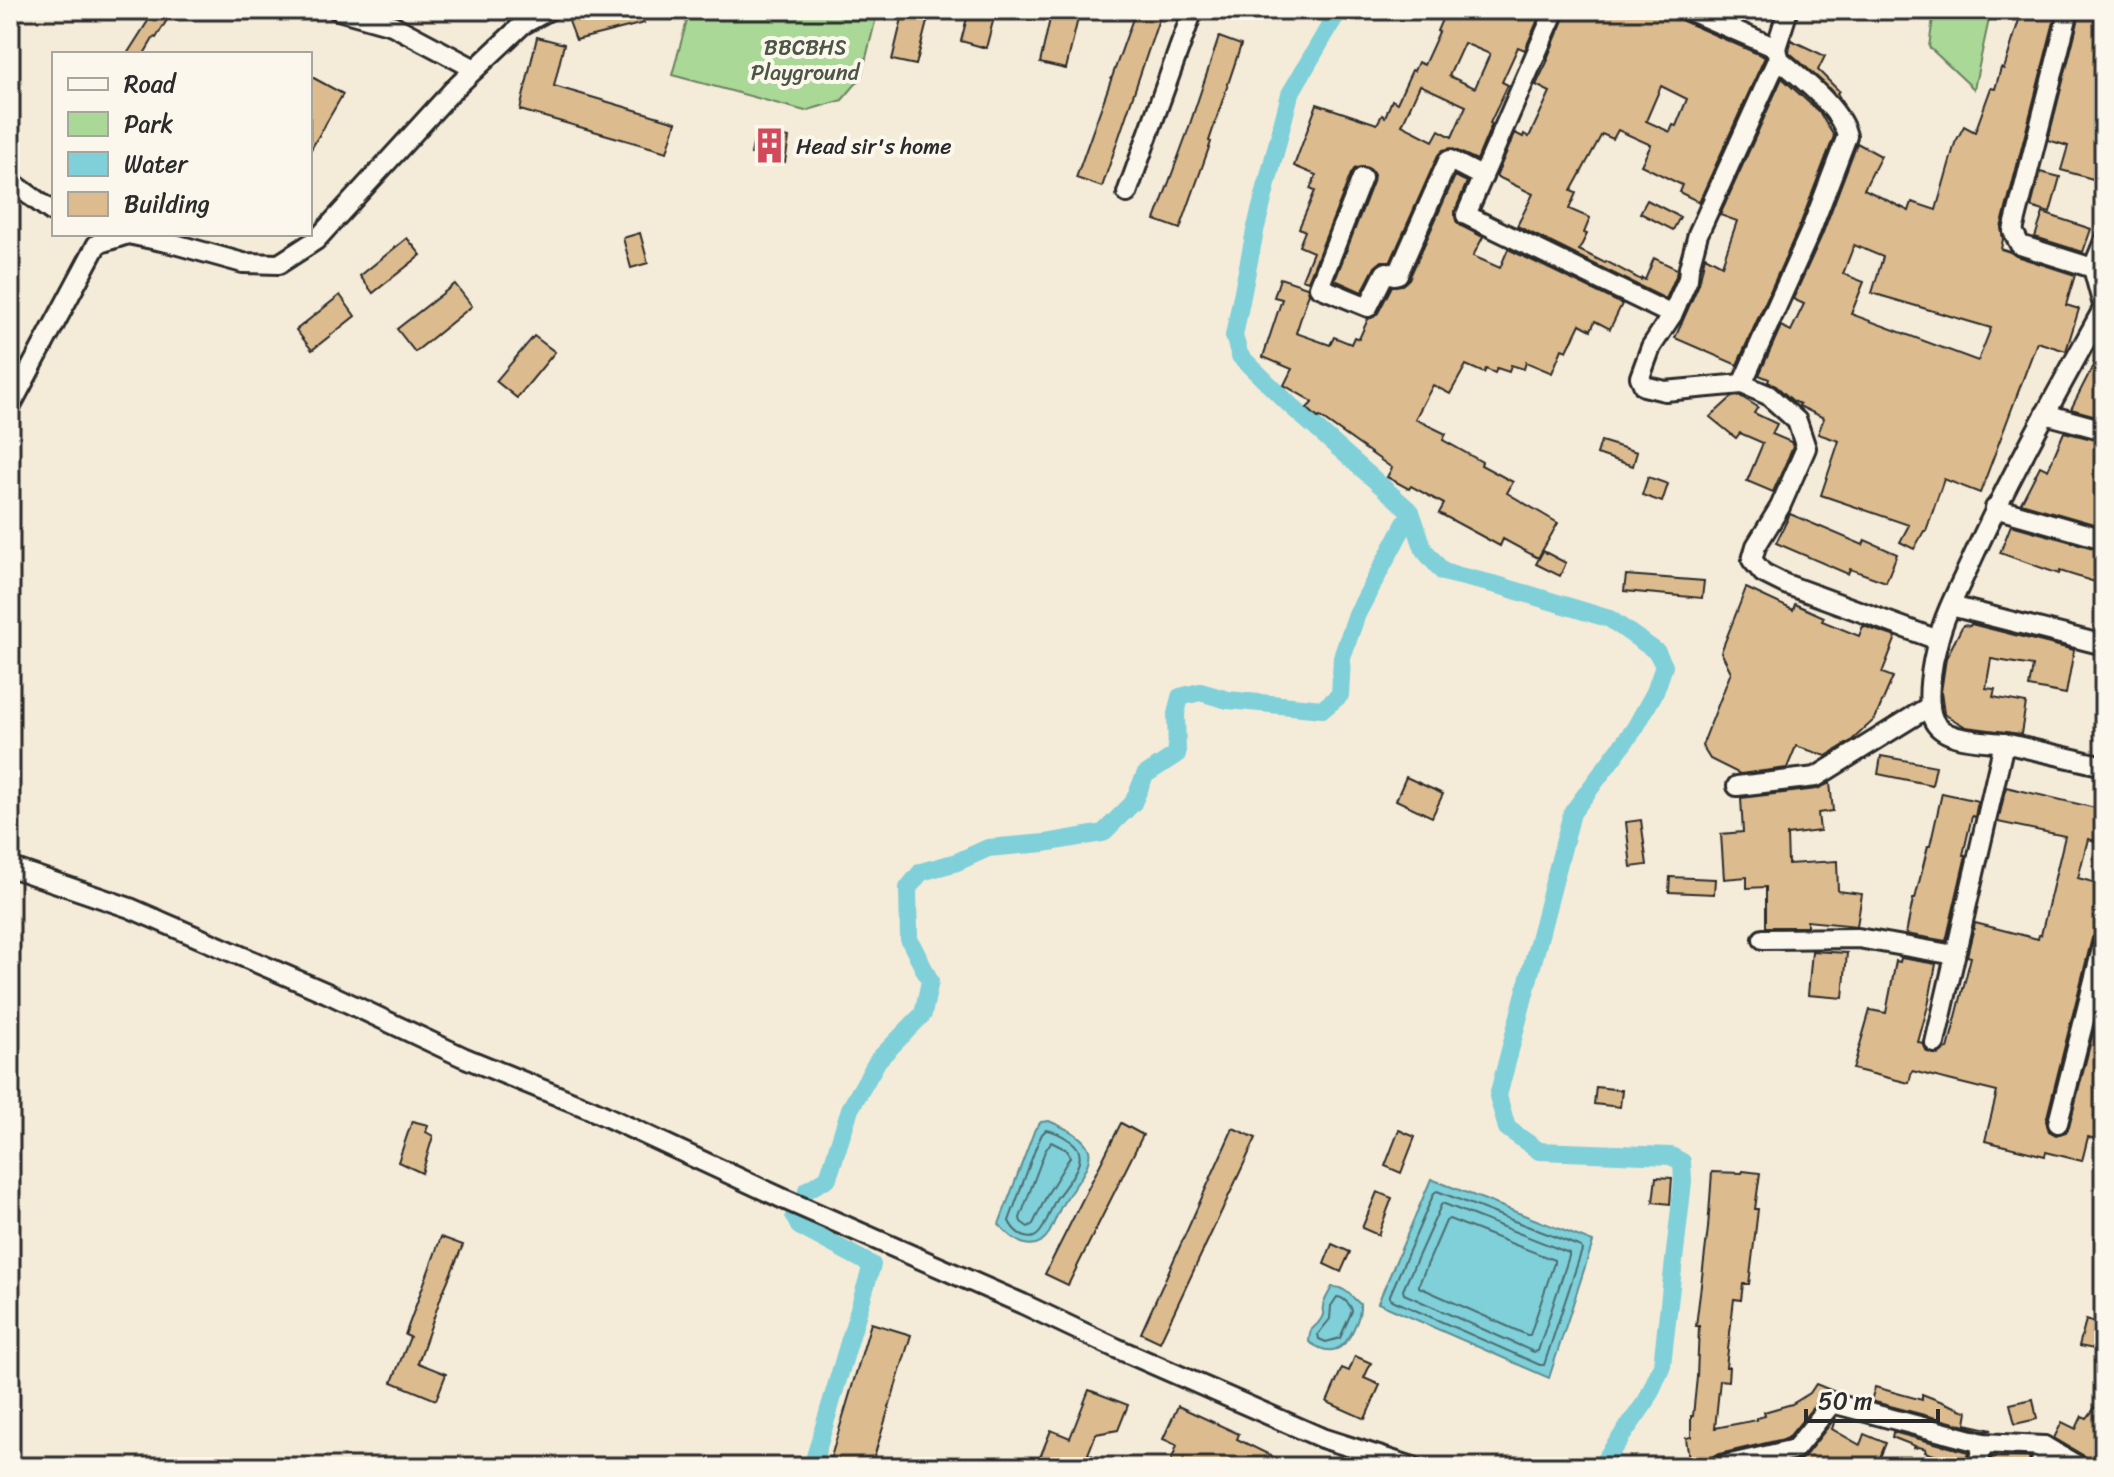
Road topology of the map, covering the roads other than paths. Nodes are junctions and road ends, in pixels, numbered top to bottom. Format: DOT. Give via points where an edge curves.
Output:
graph roads {
  1 [pos="338,10"];
  2 [pos="549,10"];
  3 [pos="1193,10"];
  4 [pos="1555,10"];
  5 [pos="1688,10"];
  6 [pos="1788,10"];
  7 [pos="2069,10"];
  8 [pos="1777,53"];
  9 [pos="475,69"];
  10 [pos="1483,177"];
  11 [pos="1362,178"];
  12 [pos="10,181"];
  13 [pos="1127,193"];
  14 [pos="52,212"];
  15 [pos="113,236"];
  16 [pos="138,236"];
  17 [pos="90,239"];
  18 [pos="2104,241"];
  19 [pos="2093,268"];
  20 [pos="2104,309"];
  21 [pos="1672,315"];
  22 [pos="1742,384"];
  23 [pos="10,407"];
  24 [pos="2045,414"];
  25 [pos="2104,430"];
  26 [pos="1995,508"];
  27 [pos="2104,539"];
  28 [pos="1951,606"];
  29 [pos="1938,640"];
  30 [pos="2104,645"];
  31 [pos="1930,706"];
  32 [pos="2004,743"];
  33 [pos="2104,766"];
  34 [pos="1737,786"];
  35 [pos="10,867"];
  36 [pos="1763,939"];
  37 [pos="2104,941"];
  38 [pos="1955,955"];
  39 [pos="1935,1043"];
  40 [pos="2058,1123"];
  41 [pos="1983,1443"];
  42 [pos="2044,1446"];
  43 [pos="1413,1467"];
  44 [pos="1718,1467"];
  45 [pos="1977,1467"];
  46 [pos="2040,1467"];
  47 [pos="2080,1467"];
  1 -- 9 [label="street" via="392,25"];
  2 -- 9 [label="street" via="522,25"];
  3 -- 13 [label="street"];
  4 -- 10 [label="street"];
  5 -- 8 [label="street"];
  6 -- 8 [label="street"];
  7 -- 19 [label="street" via="2013,231 2020,245"];
  8 -- 21 [label="street" via="1698,234 1688,279"];
  8 -- 22 [label="street" via="1826,101 1847,136"];
  9 -- 16 [label="street" via="316,240 279,264 243,263"];
  10 -- 11 [label="street" via="1448,161 1398,274 1385,273 1368,307 1319,287"];
  10 -- 21 [label="street" via="1467,216"];
  12 -- 14 [label="street"];
  15 -- 17 [label="street"];
  17 -- 23 [label="street"];
  18 -- 19 [label="street"];
  19 -- 20 [label="street"];
  20 -- 24 [label="street"];
  21 -- 22 [label="street" via="1651,347 1640,377 1644,386 1665,391"];
  22 -- 29 [label="street" via="1768,395 1797,421 1806,448 1752,560 1763,573 1785,584"];
  24 -- 25 [label="street"];
  24 -- 26 [label="street"];
  26 -- 27 [label="street"];
  26 -- 28 [label="street"];
  28 -- 29 [label="street"];
  28 -- 30 [label="street"];
  29 -- 31 [label="street"];
  31 -- 32 [label="street" via="1933,722 1947,736"];
  31 -- 34 [label="street" via="1816,777"];
  32 -- 33 [label="street"];
  32 -- 38 [label="street"];
  35 -- 43 [label="street" via="130,908 1322,1438"];
  36 -- 38 [label="street" via="1858,938"];
  37 -- 40 [label="street"];
  38 -- 39 [label="street"];
  41 -- 42 [label="street"];
  41 -- 44 [label="street" via="1832,1403 1795,1449"];
  41 -- 45 [label="street"];
  42 -- 46 [label="street"];
  42 -- 47 [label="street"];
}
